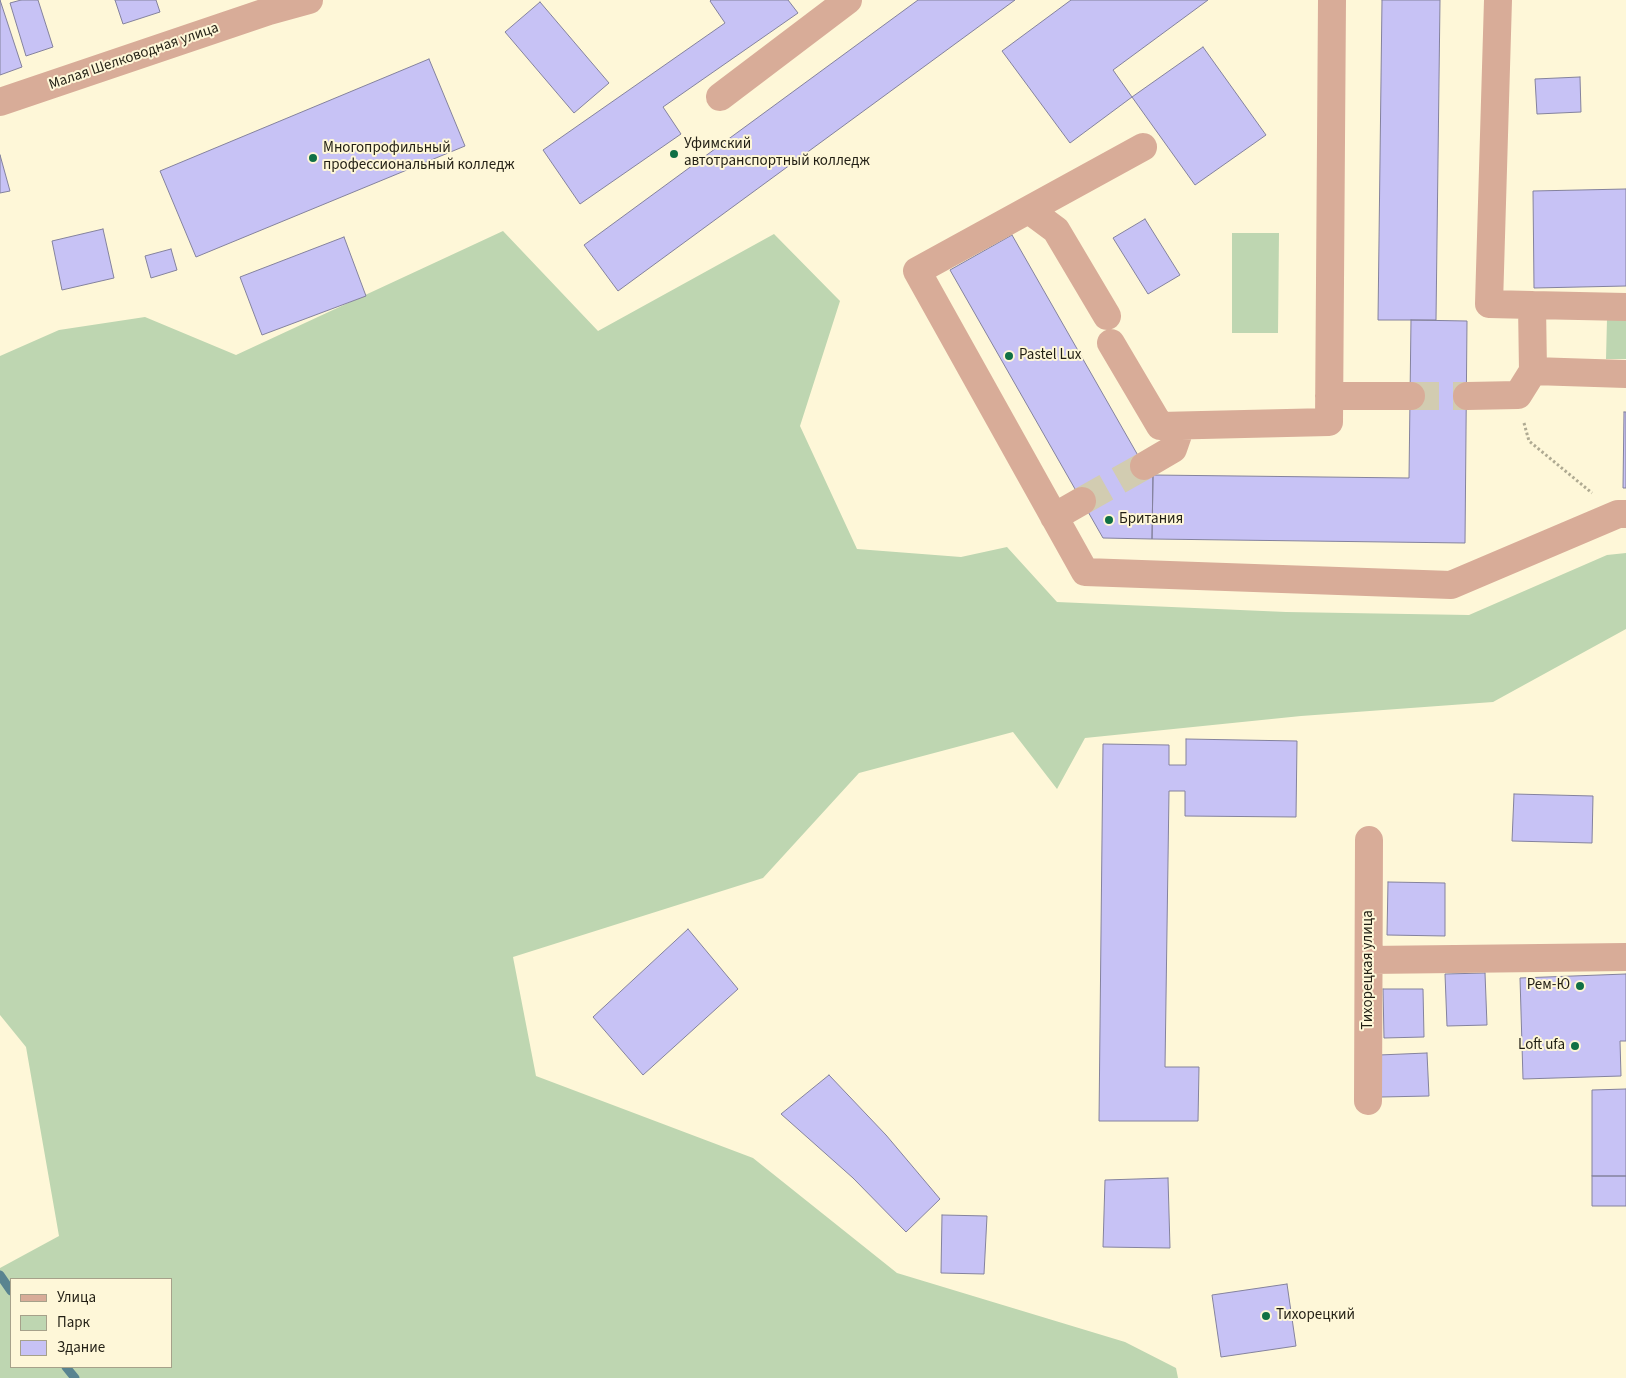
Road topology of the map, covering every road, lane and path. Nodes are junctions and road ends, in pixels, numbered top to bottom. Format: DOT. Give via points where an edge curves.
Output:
graph roads {
  1 [pos="309,0"];
  2 [pos="848,0"];
  3 [pos="1332,0"];
  4 [pos="1498,0"];
  5 [pos="267,6"];
  6 [pos="720,97"];
  7 [pos="0,102"];
  8 [pos="1143,147"];
  9 [pos="1029,210"];
  10 [pos="1532,305"];
  11 [pos="1626,307"];
  12 [pos="1107,316"];
  13 [pos="1111,343"];
  14 [pos="1533,371"];
  15 [pos="1626,374"];
  16 [pos="1518,395"];
  17 [pos="1329,396"];
  18 [pos="1411,396"];
  19 [pos="1467,396"];
  20 [pos="1181,426"];
  21 [pos="1144,466"];
  22 [pos="1082,501"];
  23 [pos="1622,514"];
  24 [pos="1054,517"];
  25 [pos="1369,840"];
  26 [pos="1626,957"];
  27 [pos="1369,960"];
  28 [pos="1368,1101"];
  1 -- 5 [label="street, Малая Шелководная улица"];
  2 -- 6 [label="street"];
  3 -- 17 [label="street"];
  4 -- 10 [label="street" via="1489,304"];
  5 -- 7 [label="street, Малая Шелководная улица"];
  8 -- 9 [label="street"];
  9 -- 12 [label="street" via="1056,230"];
  9 -- 24 [label="street" via="917,271"];
  10 -- 11 [label="street"];
  10 -- 14 [label="street"];
  13 -- 20 [label="street" via="1160,426"];
  14 -- 15 [label="street"];
  14 -- 16 [label="street"];
  16 -- 19 [label="street"];
  16 -- 23 [label="path" via="1529,441"];
  17 -- 18 [label="street"];
  17 -- 20 [label="street" via="1329,422"];
  20 -- 21 [label="street" via="1173,449"];
  22 -- 24 [label="street"];
  23 -- 24 [label="street" via="1451,586 1085,572"];
  25 -- 27 [label="street, Тихорецкая улица"];
  26 -- 27 [label="street"];
  27 -- 28 [label="street, Тихорецкая улица"];
}
